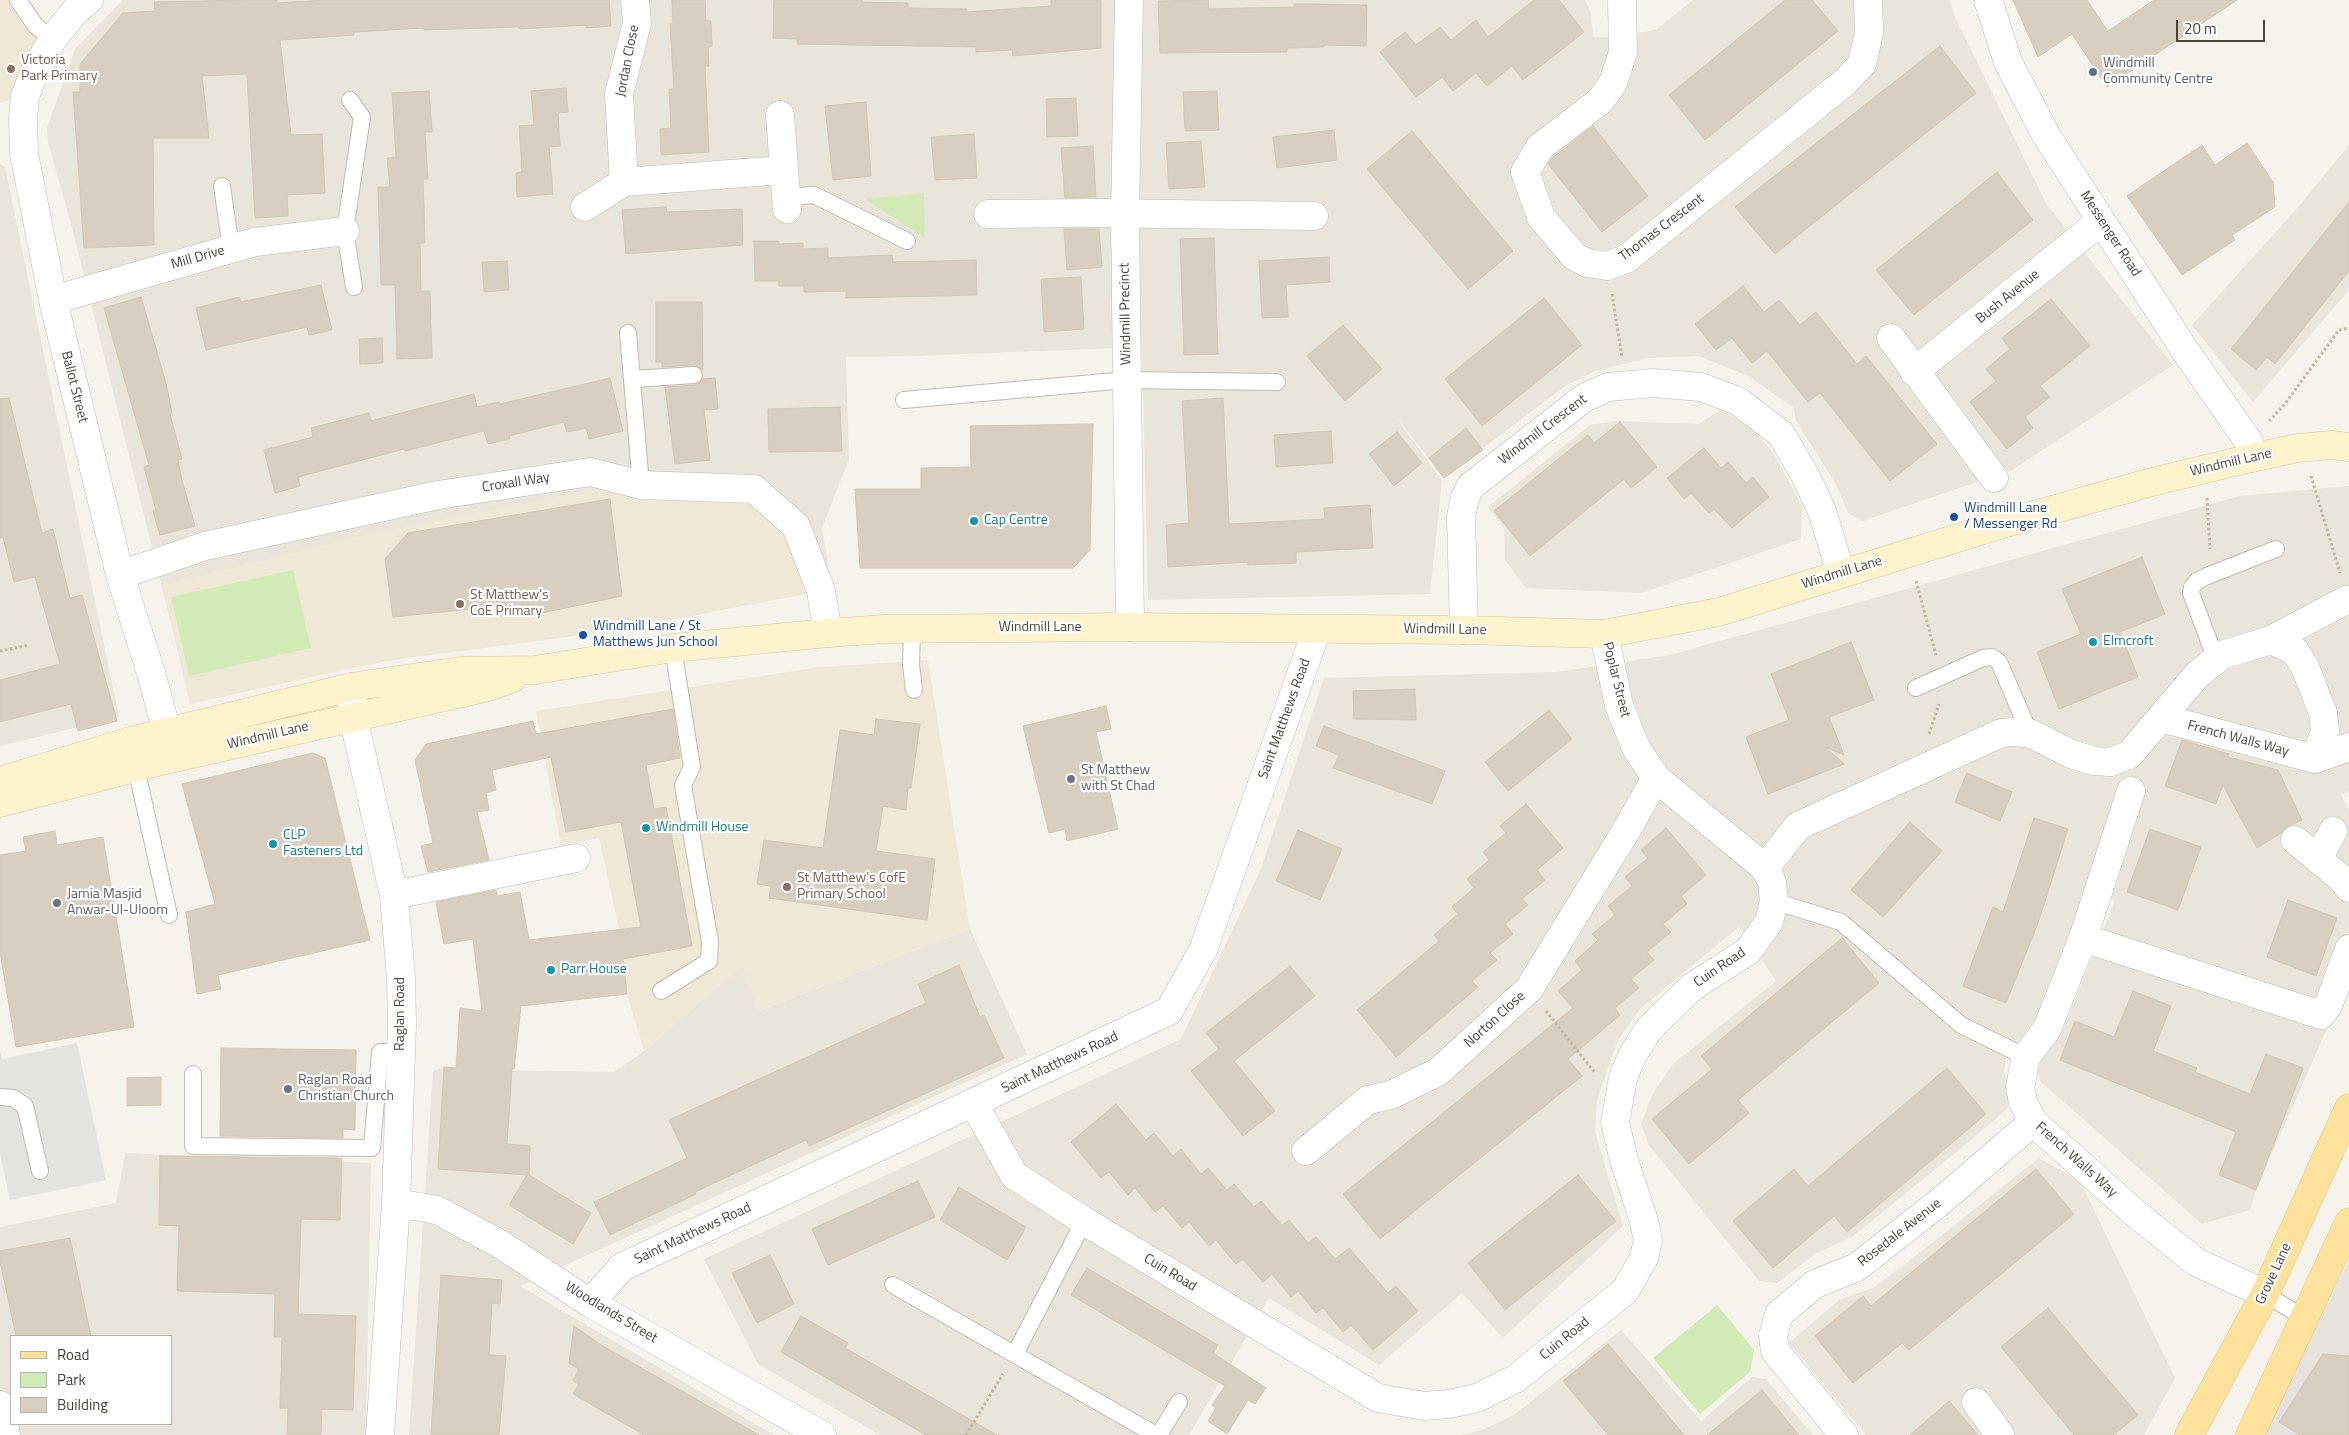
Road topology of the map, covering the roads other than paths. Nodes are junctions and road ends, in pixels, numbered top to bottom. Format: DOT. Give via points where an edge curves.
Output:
graph roads {
  1 [pos="18,0"];
  2 [pos="89,0"];
  3 [pos="635,0"];
  4 [pos="1129,0"];
  5 [pos="1622,0"];
  6 [pos="1868,0"];
  7 [pos="1988,0"];
  8 [pos="52,40"];
  9 [pos="350,100"];
  10 [pos="780,115"];
  11 [pos="11,121"];
  12 [pos="784,170"];
  13 [pos="624,182"];
  14 [pos="222,186"];
  15 [pos="787,203"];
  16 [pos="586,207"];
  17 [pos="988,214"];
  18 [pos="1125,214"];
  19 [pos="1314,216"];
  20 [pos="2101,221"];
  21 [pos="345,231"];
  22 [pos="907,241"];
  23 [pos="231,249"];
  24 [pos="354,287"];
  25 [pos="53,300"];
  26 [pos="628,333"];
  27 [pos="1891,338"];
  28 [pos="1914,372"];
  29 [pos="694,375"];
  30 [pos="634,379"];
  31 [pos="1127,380"];
  32 [pos="1277,382"];
  33 [pos="904,400"];
  34 [pos="2343,444"];
  35 [pos="2250,450"];
  36 [pos="1994,478"];
  37 [pos="641,485"];
  38 [pos="2276,548"];
  39 [pos="1840,573"];
  40 [pos="120,575"];
  41 [pos="2346,600"];
  42 [pos="1130,628"];
  43 [pos="912,629"];
  44 [pos="1317,629"];
  45 [pos="1464,630"];
  46 [pos="828,633"];
  47 [pos="1604,634"];
  48 [pos="2270,640"];
  49 [pos="673,648"];
  50 [pos="2216,660"];
  51 [pos="535,670"];
  52 [pos="351,687"];
  53 [pos="1916,688"];
  54 [pos="914,690"];
  55 [pos="273,706"];
  56 [pos="353,717"];
  57 [pos="2160,718"];
  58 [pos="167,732"];
  59 [pos="2030,734"];
  60 [pos="234,744"];
  61 [pos="2349,747"];
  62 [pos="2315,759"];
  63 [pos="145,765"];
  64 [pos="2131,771"];
  65 [pos="1656,778"];
  66 [pos="0,781"];
  67 [pos="0,803"];
  68 [pos="2334,830"];
  69 [pos="2295,840"];
  70 [pos="576,858"];
  71 [pos="2318,860"];
  72 [pos="1765,868"];
  73 [pos="2349,888"];
  74 [pos="394,895"];
  75 [pos="1774,901"];
  76 [pos="169,915"];
  77 [pos="2083,938"];
  78 [pos="2349,949"];
  79 [pos="661,991"];
  80 [pos="401,1052"];
  81 [pos="2026,1057"];
  82 [pos="193,1074"];
  83 [pos="0,1097"];
  84 [pos="974,1104"];
  85 [pos="2349,1108"];
  86 [pos="2034,1122"];
  87 [pos="398,1139"];
  88 [pos="372,1148"];
  89 [pos="1306,1150"];
  90 [pos="40,1171"];
  91 [pos="396,1202"];
  92 [pos="1084,1221"];
  93 [pos="2349,1222"];
  94 [pos="893,1285"];
  95 [pos="2265,1294"];
  96 [pos="590,1303"];
  97 [pos="2306,1319"];
  98 [pos="1015,1354"];
  99 [pos="1178,1402"];
  100 [pos="1976,1402"];
  101 [pos="0,1405"];
  102 [pos="6,1435"];
  103 [pos="380,1435"];
  104 [pos="822,1435"];
  105 [pos="1157,1435"];
  106 [pos="1844,1435"];
  107 [pos="2000,1435"];
  108 [pos="2189,1435"];
  109 [pos="2250,1435"];
  1 -- 8 [label="lane" via="35,25"];
  2 -- 8 [label="street, Ballot Street" via="75,11"];
  3 -- 13 [label="street, Jordan Close" via="637,23 619,94"];
  4 -- 18 [label="street, Windmill Precinct"];
  5 -- 6 [label="street, Thomas Crescent" via="1623,52 1614,83 1600,101 1540,148 1525,172 1540,217 1574,256 1587,263 1607,266 1626,259 1845,82 1862,64 1869,33"];
  7 -- 20 [label="street, Messenger Road" via="2008,62 2046,135"];
  8 -- 11 [label="street, Ballot Street"];
  9 -- 21 [label="lane" via="362,117"];
  10 -- 12 [label="street"];
  11 -- 25 [label="street, Ballot Street" via="24,154"];
  12 -- 13 [label="street"];
  12 -- 15 [label="street"];
  13 -- 16 [label="street"];
  14 -- 23 [label="lane"];
  15 -- 22 [label="lane" via="814,195"];
  17 -- 18 [label="street"];
  18 -- 19 [label="street"];
  18 -- 31 [label="street, Windmill Precinct"];
  20 -- 28 [label="street, Bush Avenue"];
  20 -- 35 [label="street, Messenger Road"];
  21 -- 23 [label="street, Mill Drive" via="255,242"];
  21 -- 24 [label="lane"];
  23 -- 25 [label="street, Mill Drive"];
  25 -- 40 [label="street, Ballot Street"];
  26 -- 30 [label="lane"];
  27 -- 28 [label="street"];
  28 -- 36 [label="street"];
  29 -- 30 [label="lane"];
  30 -- 37 [label="lane"];
  31 -- 32 [label="lane"];
  31 -- 33 [label="lane"];
  31 -- 42 [label="street, Windmill Precinct"];
  34 -- 35 [label="main road, Windmill Lane"];
  35 -- 39 [label="main road, Windmill Lane"];
  37 -- 40 [label="street, Croxall Way" via="591,472 438,494 205,546"];
  37 -- 46 [label="street, Croxall Way" via="754,489 796,526 820,590"];
  38 -- 50 [label="lane" via="2197,581 2192,587 2191,593"];
  39 -- 45 [label="street, Windmill Crescent" via="1822,511 1781,434 1738,400 1701,387 1654,382 1608,387 1584,398 1471,486 1461,518"];
  39 -- 47 [label="main road, Windmill Lane" via="1719,612"];
  40 -- 58 [label="street, Ballot Street"];
  41 -- 48 [label="street, French Walls Way"];
  42 -- 43 [label="main road, Windmill Lane"];
  42 -- 44 [label="main road, Windmill Lane"];
  43 -- 46 [label="main road, Windmill Lane"];
  43 -- 54 [label="lane"];
  44 -- 45 [label="main road, Windmill Lane"];
  44 -- 84 [label="street, Saint Matthews Road" via="1203,950 1169,1011"];
  45 -- 47 [label="main road, Windmill Lane"];
  46 -- 49 [label="main road, Windmill Lane"];
  47 -- 65 [label="street, Poplar Street" via="1619,705 1636,748"];
  48 -- 50 [label="street, French Walls Way" via="2222,655"];
  48 -- 62 [label="street" via="2295,651 2305,667 2323,713 2325,731"];
  49 -- 51 [label="main road, Windmill Lane"];
  49 -- 79 [label="lane" via="692,767 683,785 710,942 709,961"];
  50 -- 57 [label="street, French Walls Way" via="2198,674"];
  51 -- 52 [label="main road, Windmill Lane" via="460,671"];
  51 -- 56 [label="main road, Windmill Lane" via="488,687"];
  52 -- 55 [label="main road, Windmill Lane"];
  52 -- 56 [label="street, Raglan Road"];
  53 -- 59 [label="lane" via="1982,658 1992,657 1999,662"];
  55 -- 56 [label="street" via="293,714 343,702"];
  55 -- 58 [label="main road, Windmill Lane"];
  56 -- 60 [label="main road, Windmill Lane"];
  56 -- 74 [label="street, Raglan Road"];
  57 -- 62 [label="street, French Walls Way"];
  57 -- 64 [label="street, French Walls Way"];
  58 -- 60 [label="street" via="174,742 220,733"];
  58 -- 63 [label="street" via="164,745"];
  58 -- 66 [label="main road, Windmill Lane"];
  59 -- 64 [label="street" via="2071,754 2094,762 2110,762"];
  59 -- 72 [label="street" via="2001,733 1798,826"];
  60 -- 63 [label="main road, Windmill Lane"];
  61 -- 62 [label="street"];
  63 -- 67 [label="main road, Windmill Lane"];
  63 -- 76 [label="lane"];
  64 -- 77 [label="street, French Walls Way"];
  65 -- 72 [label="street"];
  65 -- 89 [label="street, Norton Close" via="1529,989 1438,1072 1391,1095 1368,1100"];
  68 -- 71 [label="street"];
  69 -- 71 [label="street"];
  70 -- 74 [label="street"];
  71 -- 73 [label="street"];
  72 -- 75 [label="street, Cuin Road" via="1772,882"];
  74 -- 80 [label="street, Raglan Road" via="402,978"];
  75 -- 81 [label="lane" via="1841,922 1961,1025"];
  75 -- 92 [label="street, Cuin Road" via="1769,922 1748,951 1692,987 1649,1029 1632,1056 1618,1101 1615,1123 1648,1240 1644,1258 1624,1291 1515,1379 1476,1398 1424,1406 1378,1398"];
  77 -- 78 [label="street" via="2321,1015 2328,1006"];
  77 -- 81 [label="street, French Walls Way" via="2046,1028"];
  80 -- 87 [label="street, Raglan Road"];
  80 -- 88 [label="lane" via="380,1052"];
  81 -- 86 [label="street, French Walls Way" via="2020,1087 2022,1102"];
  82 -- 88 [label="lane" via="192,1146"];
  83 -- 90 [label="lane" via="13,1098 25,1106"];
  84 -- 92 [label="street, Cuin Road" via="1014,1175"];
  84 -- 96 [label="street, Saint Matthews Road" via="622,1267"];
  85 -- 95 [label="main road, Grove Lane"];
  86 -- 95 [label="street, French Walls Way" via="2136,1214 2196,1262"];
  86 -- 106 [label="street, Rosedale Avenue" via="1857,1267 1815,1284 1779,1314 1773,1336 1775,1351"];
  87 -- 88 [label="lane"];
  87 -- 91 [label="street, Raglan Road"];
  91 -- 96 [label="street, Woodlands Street" via="437,1210 500,1244"];
  91 -- 103 [label="street, Raglan Road"];
  92 -- 98 [label="lane"];
  93 -- 97 [label="main road"];
  94 -- 98 [label="lane"];
  95 -- 97 [label="lane"];
  95 -- 108 [label="main road, Grove Lane"];
  96 -- 104 [label="street, Woodlands Street"];
  97 -- 109 [label="main road"];
  98 -- 105 [label="lane"];
  99 -- 105 [label="lane"];
  100 -- 107 [label="street"];
  101 -- 102 [label="street"];
}
